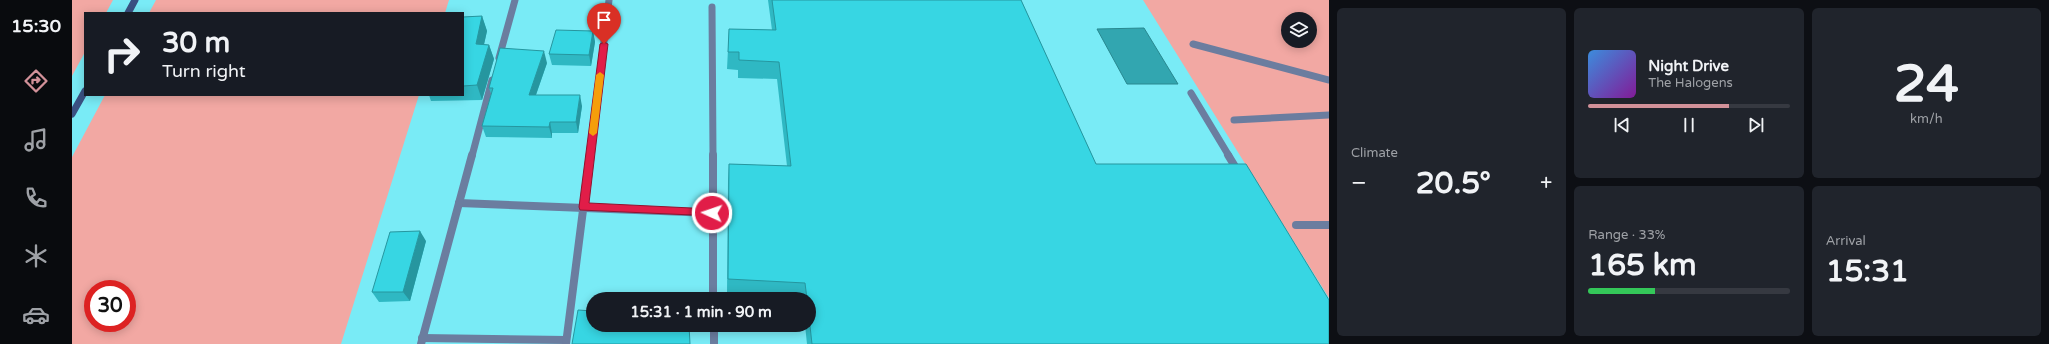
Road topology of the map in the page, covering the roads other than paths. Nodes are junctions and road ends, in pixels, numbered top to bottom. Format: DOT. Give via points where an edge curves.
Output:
graph roads {
  1 [pos="135,0"];
  2 [pos="515,0"];
  3 [pos="610,0"];
  4 [pos="712,7"];
  5 [pos="129,12"];
  6 [pos="1193,44"];
  7 [pos="1329,80"];
  8 [pos="84,93"];
  9 [pos="1191,93"];
  10 [pos="72,114"];
  11 [pos="1329,115"];
  12 [pos="1234,120"];
  13 [pos="1244,182"];
  14 [pos="458,203"];
  15 [pos="584,207"];
  16 [pos="712,213"];
  17 [pos="1329,224"];
  18 [pos="1296,225"];
  19 [pos="713,292"];
  20 [pos="714,332"];
  21 [pos="421,341"];
  22 [pos="566,342"];
  23 [pos="714,344"];
  1 -- 5 [label="street"];
  2 -- 14 [label="street"];
  3 -- 15 [label="street"];
  4 -- 16 [label="street"];
  6 -- 7 [label="street"];
  8 -- 10 [label="street"];
  9 -- 13 [label="street"];
  11 -- 12 [label="street"];
  14 -- 15 [label="street"];
  14 -- 21 [label="street"];
  15 -- 16 [label="street"];
  15 -- 22 [label="street"];
  16 -- 19 [label="street"];
  17 -- 18 [label="street"];
  20 -- 23 [label="street"];
  21 -- 22 [label="street"];
}
